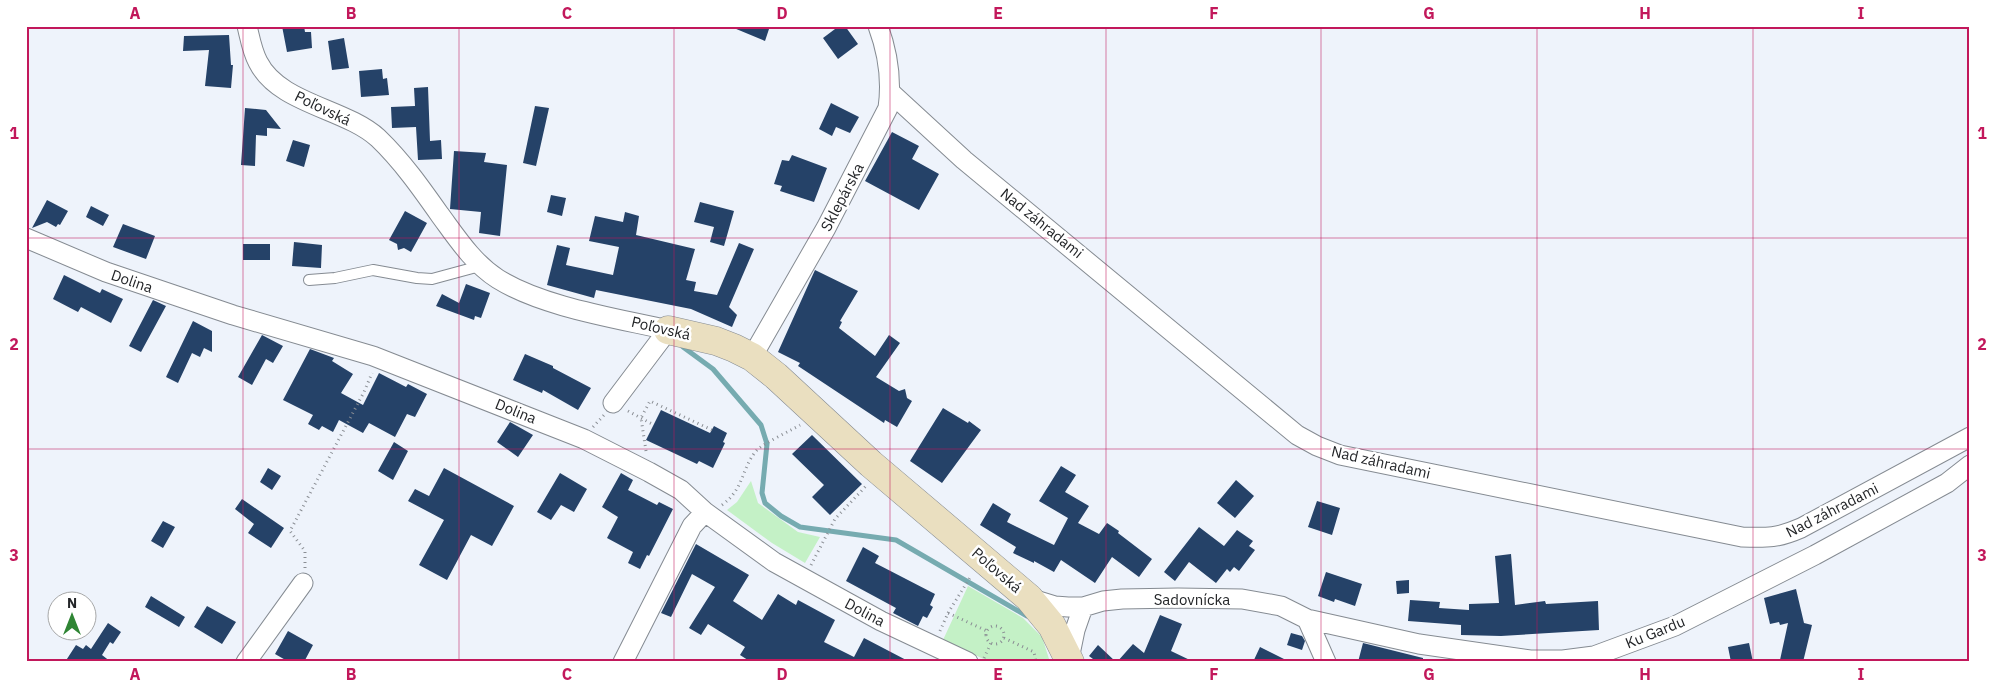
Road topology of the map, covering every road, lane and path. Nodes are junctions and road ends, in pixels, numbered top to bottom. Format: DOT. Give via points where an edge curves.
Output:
graph roads {
  1 [pos="247,26"];
  2 [pos="878,26"];
  3 [pos="890,92"];
  4 [pos="26,238"];
  5 [pos="480,266"];
  6 [pos="309,280"];
  7 [pos="668,330"];
  8 [pos="752,357"];
  9 [pos="378,358"];
  10 [pos="613,403"];
  11 [pos="641,418"];
  12 [pos="654,425"];
  13 [pos="712,430"];
  14 [pos="779,437"];
  15 [pos="1970,438"];
  16 [pos="584,439"];
  17 [pos="1970,465"];
  18 [pos="880,471"];
  19 [pos="650,472"];
  20 [pos="726,502"];
  21 [pos="732,506"];
  22 [pos="708,514"];
  23 [pos="816,543"];
  24 [pos="821,545"];
  25 [pos="970,577"];
  26 [pos="804,579"];
  27 [pos="303,583"];
  28 [pos="1029,598"];
  29 [pos="1083,607"];
  30 [pos="948,613"];
  31 [pos="1306,619"];
  32 [pos="987,631"];
  33 [pos="1004,638"];
  34 [pos="992,643"];
  35 [pos="933,646"];
  36 [pos="1069,661"];
  37 [pos="246,662"];
  38 [pos="623,662"];
  39 [pos="968,662"];
  40 [pos="982,662"];
  41 [pos="1036,662"];
  42 [pos="1326,662"];
  1 -- 5 [label="street, Poľovská" via="258,62 273,81 377,137"];
  2 -- 3 [label="street, Sklepárska" via="889,70"];
  3 -- 8 [label="street, Sklepárska" via="880,127"];
  3 -- 15 [label="street, Nad záhradami" via="964,160 1297,435 1340,455 1742,537 1762,538 1782,537 1802,528"];
  4 -- 9 [label="street, Dolina" via="115,275 233,315"];
  5 -- 6 [label="lane" via="432,279 373,270"];
  5 -- 7 [label="street, Poľovská" via="527,293 581,310"];
  7 -- 8 [label="street, Poľovská" via="716,341"];
  7 -- 10 [label="street"];
  8 -- 18 [label="street, Poľovská"];
  9 -- 16 [label="street, Dolina"];
  9 -- 27 [label="path" via="364,392 290,531 305,551"];
  10 -- 11 [label="path"];
  10 -- 16 [label="path"];
  11 -- 12 [label="path"];
  11 -- 13 [label="path" via="650,401"];
  11 -- 19 [label="path"];
  14 -- 20 [label="path" via="758,448 741,484"];
  16 -- 19 [label="street, Dolina"];
  17 -- 31 [label="street, Ku Gardu" via="1947,483 1815,555 1675,626 1594,656 1530,660 1419,644"];
  18 -- 24 [label="path" via="835,519"];
  18 -- 28 [label="street, Poľovská"];
  19 -- 22 [label="street, Dolina" via="680,490"];
  20 -- 21 [label="path"];
  20 -- 22 [label="path"];
  22 -- 26 [label="street, Dolina" via="774,562"];
  22 -- 38 [label="street" via="692,526"];
  23 -- 24 [label="path"];
  24 -- 26 [label="path"];
  25 -- 30 [label="path"];
  26 -- 35 [label="street, Dolina"];
  27 -- 37 [label="street"];
  28 -- 29 [label="street, Sadovnícka" via="1055,606"];
  28 -- 36 [label="street, Poľovská" via="1052,626"];
  29 -- 31 [label="street, Sadovnícka" via="1122,599 1242,599 1281,606"];
  29 -- 36 [label="street"];
  30 -- 32 [label="path"];
  30 -- 35 [label="path"];
  31 -- 42 [label="street"];
  32 -- 33 [label="path" via="991,627 1000,627"];
  32 -- 34 [label="path" via="986,637"];
  33 -- 34 [label="path"];
  33 -- 41 [label="path" via="1034,652"];
  34 -- 40 [label="path"];
  35 -- 39 [label="street, Dolina"];
}
